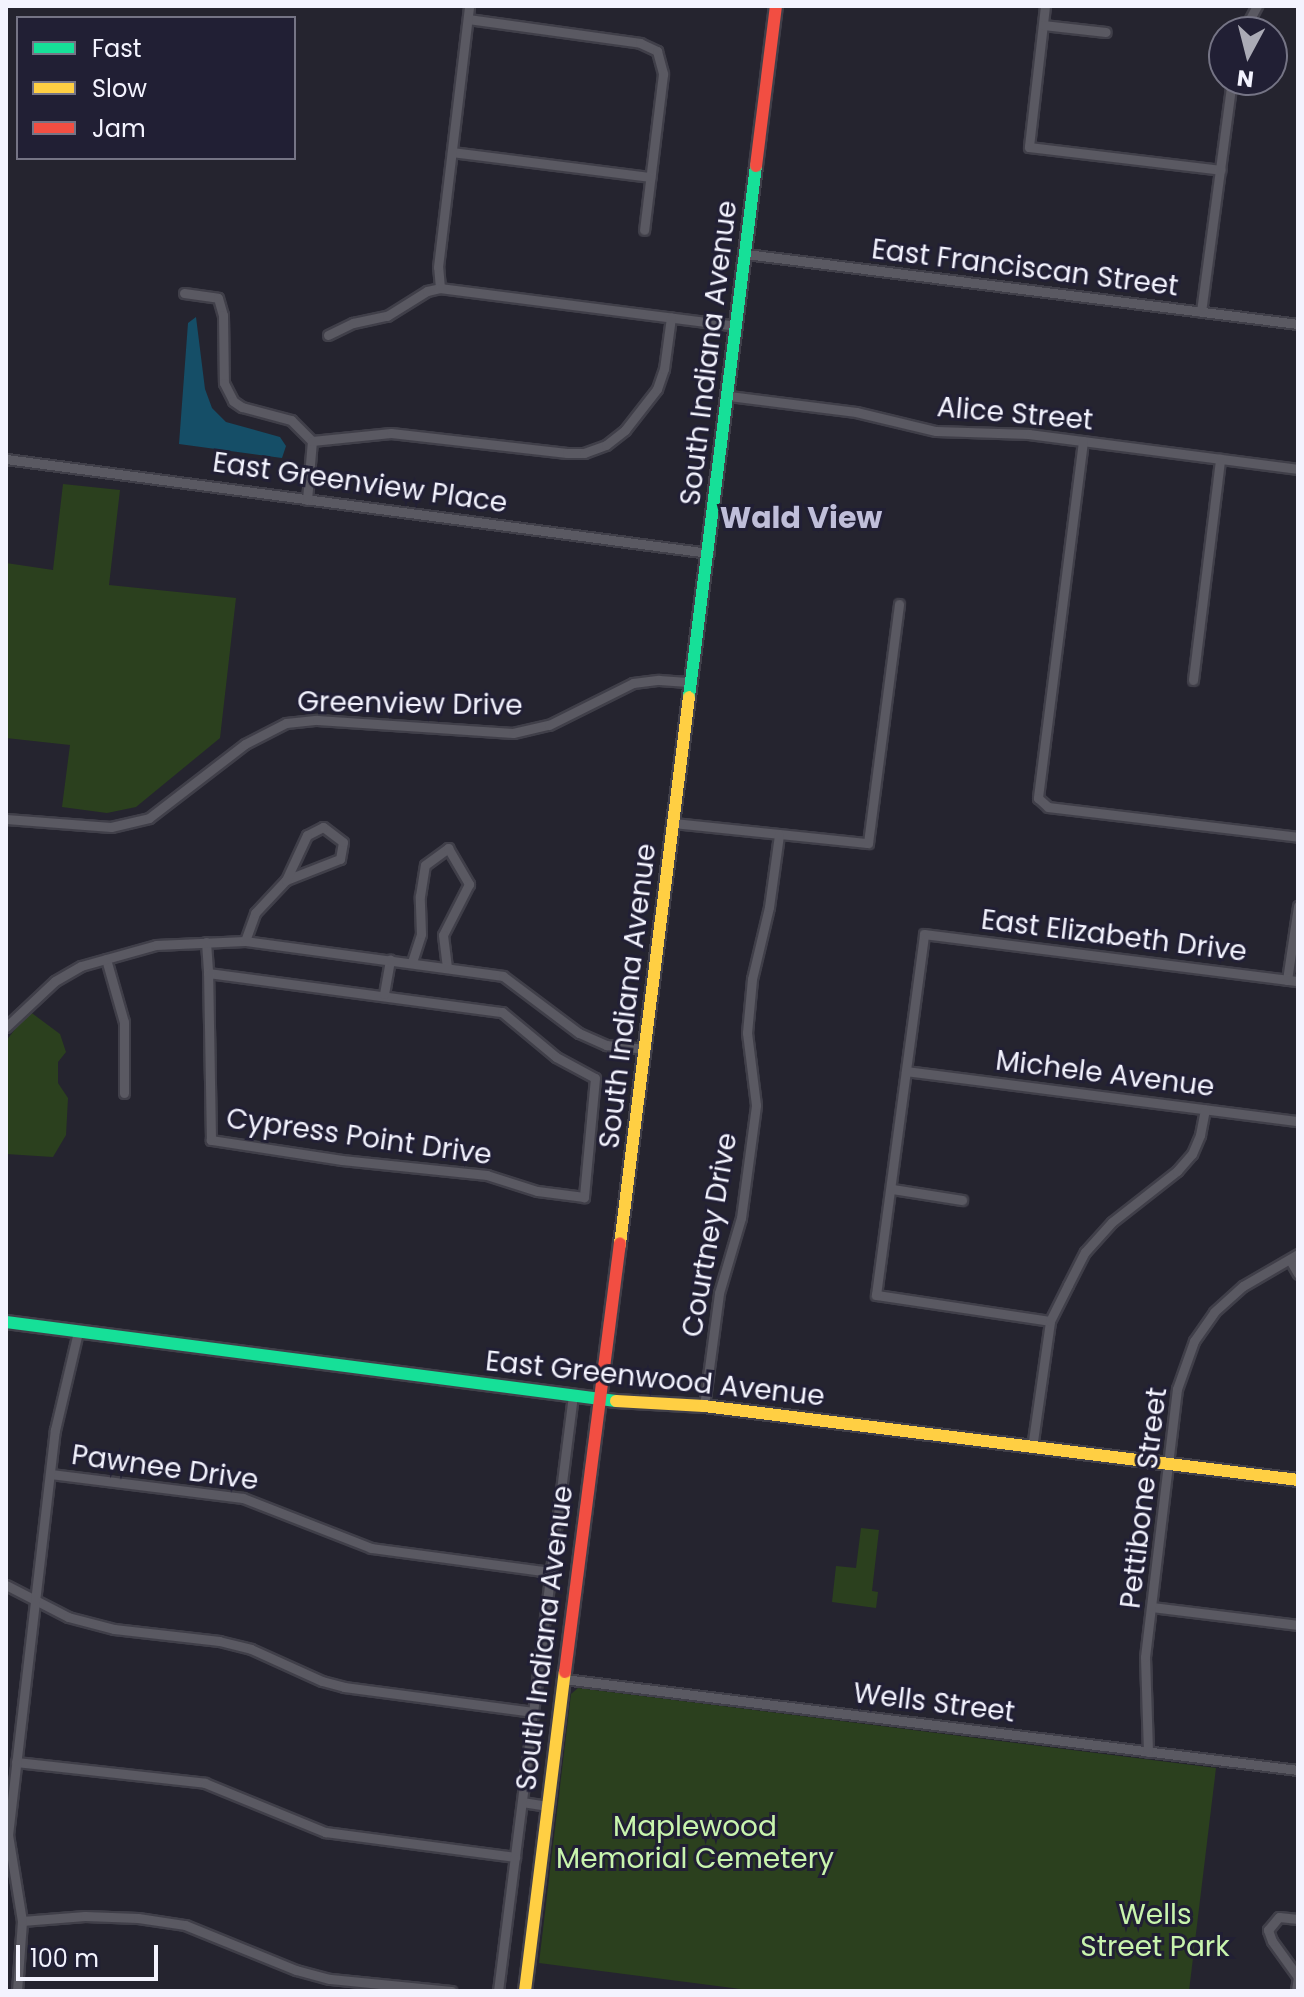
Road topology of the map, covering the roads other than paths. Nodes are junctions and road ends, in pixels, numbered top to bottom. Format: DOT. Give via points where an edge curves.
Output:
graph roads {
  1 [pos="469,6"];
  2 [pos="776,6"];
  3 [pos="1045,6"];
  4 [pos="468,19"];
  5 [pos="1043,25"];
  6 [pos="1106,32"];
  7 [pos="1230,96"];
  8 [pos="452,152"];
  9 [pos="1221,170"];
  10 [pos="650,177"];
  11 [pos="644,230"];
  12 [pos="746,254"];
  13 [pos="440,288"];
  14 [pos="184,293"];
  15 [pos="1201,312"];
  16 [pos="671,317"];
  17 [pos="1298,324"];
  18 [pos="737,326"];
  19 [pos="328,335"];
  20 [pos="729,396"];
  21 [pos="312,441"];
  22 [pos="1083,441"];
  23 [pos="6,459"];
  24 [pos="1220,459"];
  25 [pos="1298,469"];
  26 [pos="307,500"];
  27 [pos="709,553"];
  28 [pos="899,604"];
  29 [pos="1193,680"];
  30 [pos="691,682"];
  31 [pos="6,820"];
  32 [pos="673,823"];
  33 [pos="779,835"];
  34 [pos="1298,837"];
  35 [pos="286,880"];
  36 [pos="1298,906"];
  37 [pos="245,941"];
  38 [pos="206,942"];
  39 [pos="106,959"];
  40 [pos="390,960"];
  41 [pos="412,962"];
  42 [pos="447,967"];
  43 [pos="208,973"];
  44 [pos="1287,980"];
  45 [pos="1298,981"];
  46 [pos="384,994"];
  47 [pos="7,1022"];
  48 [pos="646,1049"];
  49 [pos="906,1071"];
  50 [pos="124,1093"];
  51 [pos="1205,1109"];
  52 [pos="1298,1121"];
  53 [pos="892,1189"];
  54 [pos="962,1200"];
  55 [pos="1294,1257"];
  56 [pos="1298,1274"];
  57 [pos="1050,1321"];
  58 [pos="6,1322"];
  59 [pos="78,1332"];
  60 [pos="573,1395"];
  61 [pos="600,1398"];
  62 [pos="704,1406"];
  63 [pos="1032,1448"];
  64 [pos="1169,1463"];
  65 [pos="51,1474"];
  66 [pos="1298,1480"];
  67 [pos="551,1572"];
  68 [pos="6,1585"];
  69 [pos="36,1602"];
  70 [pos="1152,1607"];
  71 [pos="1298,1625"];
  72 [pos="564,1679"];
  73 [pos="533,1712"];
  74 [pos="1148,1752"];
  75 [pos="16,1762"];
  76 [pos="1298,1770"];
  77 [pos="522,1802"];
  78 [pos="548,1806"];
  79 [pos="515,1857"];
  80 [pos="1298,1919"];
  81 [pos="22,1921"];
  82 [pos="1298,1977"];
  83 [pos="17,1991"];
  84 [pos="451,1991"];
  85 [pos="498,1991"];
  86 [pos="525,1991"];
  87 [pos="1296,1991"];
  1 -- 4 [label="street"];
  2 -- 12 [label="main road, South Indiana Avenue"];
  3 -- 5 [label="street"];
  4 -- 8 [label="street"];
  4 -- 10 [label="street" via="640,43 657,51 663,74"];
  5 -- 6 [label="street"];
  5 -- 9 [label="street" via="1029,147"];
  7 -- 9 [label="street"];
  8 -- 10 [label="street"];
  8 -- 13 [label="street"];
  9 -- 15 [label="street"];
  10 -- 11 [label="street"];
  12 -- 15 [label="street, East Franciscan Street"];
  12 -- 18 [label="main road, South Indiana Avenue"];
  13 -- 16 [label="street"];
  13 -- 19 [label="street" via="387,316"];
  14 -- 21 [label="street" via="218,298 224,383 233,401 291,420"];
  15 -- 17 [label="street, East Franciscan Street"];
  16 -- 18 [label="street"];
  16 -- 21 [label="street" via="664,369 653,396 619,435 592,451 567,453 406,433"];
  18 -- 20 [label="main road, South Indiana Avenue"];
  20 -- 22 [label="street, Alice Street" via="856,412 953,433"];
  20 -- 27 [label="main road, South Indiana Avenue"];
  21 -- 26 [label="street"];
  22 -- 24 [label="street, Alice Street"];
  22 -- 34 [label="street" via="1038,798 1048,807"];
  23 -- 26 [label="street, East Greenview Place"];
  24 -- 25 [label="street, Alice Street"];
  24 -- 29 [label="street"];
  26 -- 27 [label="street, East Greenview Place"];
  27 -- 30 [label="main road, South Indiana Avenue"];
  28 -- 33 [label="street" via="868,843"];
  30 -- 31 [label="street, Greenview Drive" via="633,683 549,725 513,733 317,720 286,723 245,744 149,818 111,827"];
  30 -- 32 [label="main road, South Indiana Avenue"];
  32 -- 33 [label="street"];
  32 -- 48 [label="main road, South Indiana Avenue"];
  33 -- 62 [label="street, Courtney Drive" via="747,1033 756,1105 741,1218 719,1293"];
  35 -- 35 [label="street" via="307,835 323,827 343,842 340,859"];
  35 -- 37 [label="street" via="255,913"];
  36 -- 44 [label="street"];
  37 -- 38 [label="street"];
  37 -- 40 [label="street"];
  38 -- 39 [label="street" via="156,945"];
  38 -- 43 [label="street"];
  39 -- 47 [label="street" via="55,981"];
  39 -- 50 [label="street" via="124,1022"];
  40 -- 41 [label="street"];
  40 -- 46 [label="street"];
  41 -- 42 [label="street"];
  41 -- 42 [label="street" via="421,934 425,865 448,848 469,884 443,935"];
  42 -- 48 [label="street" via="503,976 579,1033 606,1045"];
  43 -- 46 [label="street, Cypress Point Drive"];
  43 -- 46 [label="street, Cypress Point Drive" via="211,1140 487,1175 537,1191 584,1197 595,1078 556,1057 502,1012"];
  44 -- 45 [label="street, East Elizabeth Drive"];
  44 -- 49 [label="street, East Elizabeth Drive" via="924,934"];
  48 -- 61 [label="main road, South Indiana Avenue"];
  49 -- 51 [label="street, Michele Avenue"];
  49 -- 53 [label="street"];
  51 -- 52 [label="street, Michele Avenue"];
  51 -- 57 [label="street" via="1192,1154 1085,1252"];
  53 -- 54 [label="street"];
  53 -- 57 [label="street" via="876,1295"];
  55 -- 56 [label="street"];
  55 -- 64 [label="street, Pettibone Street" via="1243,1286 1214,1312 1194,1341 1177,1389"];
  57 -- 63 [label="street"];
  58 -- 59 [label="main road, East Greenwood Avenue"];
  59 -- 60 [label="main road, East Greenwood Avenue"];
  59 -- 65 [label="street" via="55,1430"];
  60 -- 61 [label="main road, East Greenwood Avenue"];
  60 -- 67 [label="street"];
  61 -- 62 [label="main road, East Greenwood Avenue"];
  61 -- 72 [label="main road, South Indiana Avenue"];
  62 -- 63 [label="main road, East Greenwood Avenue"];
  63 -- 64 [label="main road, East Greenwood Avenue"];
  64 -- 66 [label="main road, East Greenwood Avenue"];
  64 -- 70 [label="street, Pettibone Street"];
  65 -- 67 [label="street, Pawnee Drive" via="243,1498 371,1548"];
  65 -- 69 [label="street"];
  67 -- 73 [label="street"];
  68 -- 69 [label="street"];
  69 -- 73 [label="street" via="91,1624 251,1649 344,1687"];
  69 -- 75 [label="street"];
  70 -- 71 [label="street"];
  70 -- 74 [label="street, Pettibone Street" via="1145,1657"];
  72 -- 74 [label="street, Wells Street"];
  72 -- 78 [label="main road, South Indiana Avenue"];
  73 -- 77 [label="street"];
  74 -- 76 [label="street, Wells Street"];
  75 -- 79 [label="street" via="205,1783 325,1832"];
  75 -- 81 [label="street" via="8,1835"];
  77 -- 78 [label="street"];
  77 -- 79 [label="street"];
  78 -- 86 [label="main road, South Indiana Avenue"];
  79 -- 85 [label="street"];
  80 -- 82 [label="street" via="1279,1917 1268,1930"];
  81 -- 83 [label="street"];
  81 -- 84 [label="street" via="85,1916 169,1923 216,1935 330,1979"];
  82 -- 87 [label="street"];
}
